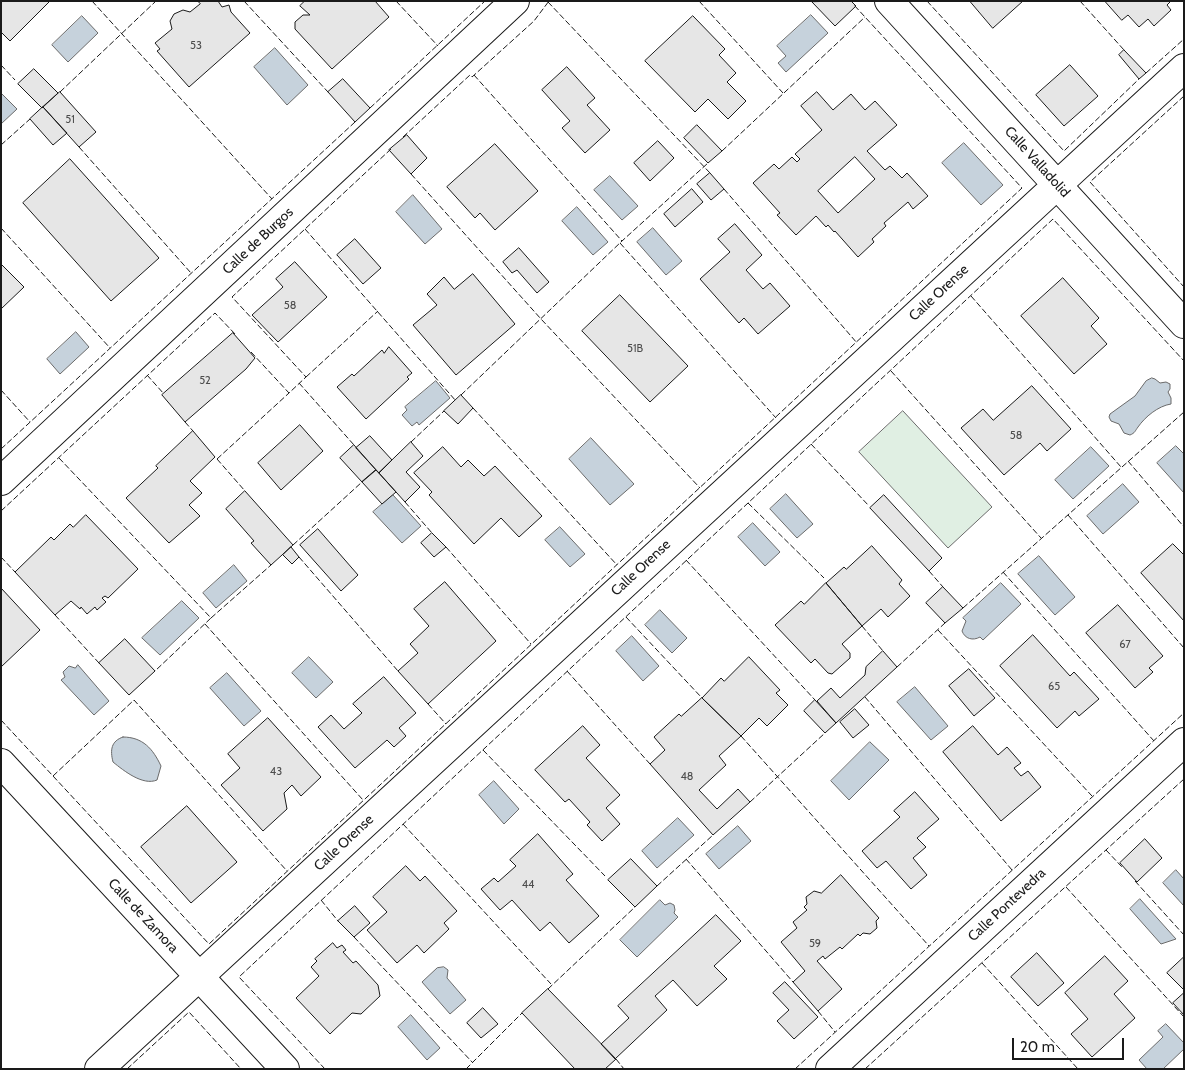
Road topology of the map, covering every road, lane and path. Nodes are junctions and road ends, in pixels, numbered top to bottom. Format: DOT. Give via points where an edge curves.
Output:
graph roads {
  1 [pos="515,1"];
  2 [pos="889,1"];
  3 [pos="1184,68"];
  4 [pos="1056,184"];
  5 [pos="1184,324"];
  6 [pos="1,480"];
  7 [pos="1184,742"];
  8 [pos="1,763"];
  9 [pos="200,977"];
  10 [pos="99,1069"];
  11 [pos="285,1069"];
  12 [pos="830,1069"];
  1 -- 6 [label="street, Calle de Burgos"];
  2 -- 4 [label="street, Calle Valladolid"];
  3 -- 4 [label="street, Calle Orense"];
  4 -- 5 [label="street, Calle Valladolid"];
  4 -- 9 [label="street, Calle Orense"];
  7 -- 12 [label="street, Calle Pontevedra"];
  8 -- 9 [label="street, Calle de Zamora"];
  9 -- 10 [label="street, Calle Orense"];
  9 -- 11 [label="street, Calle de Zamora"];
}
